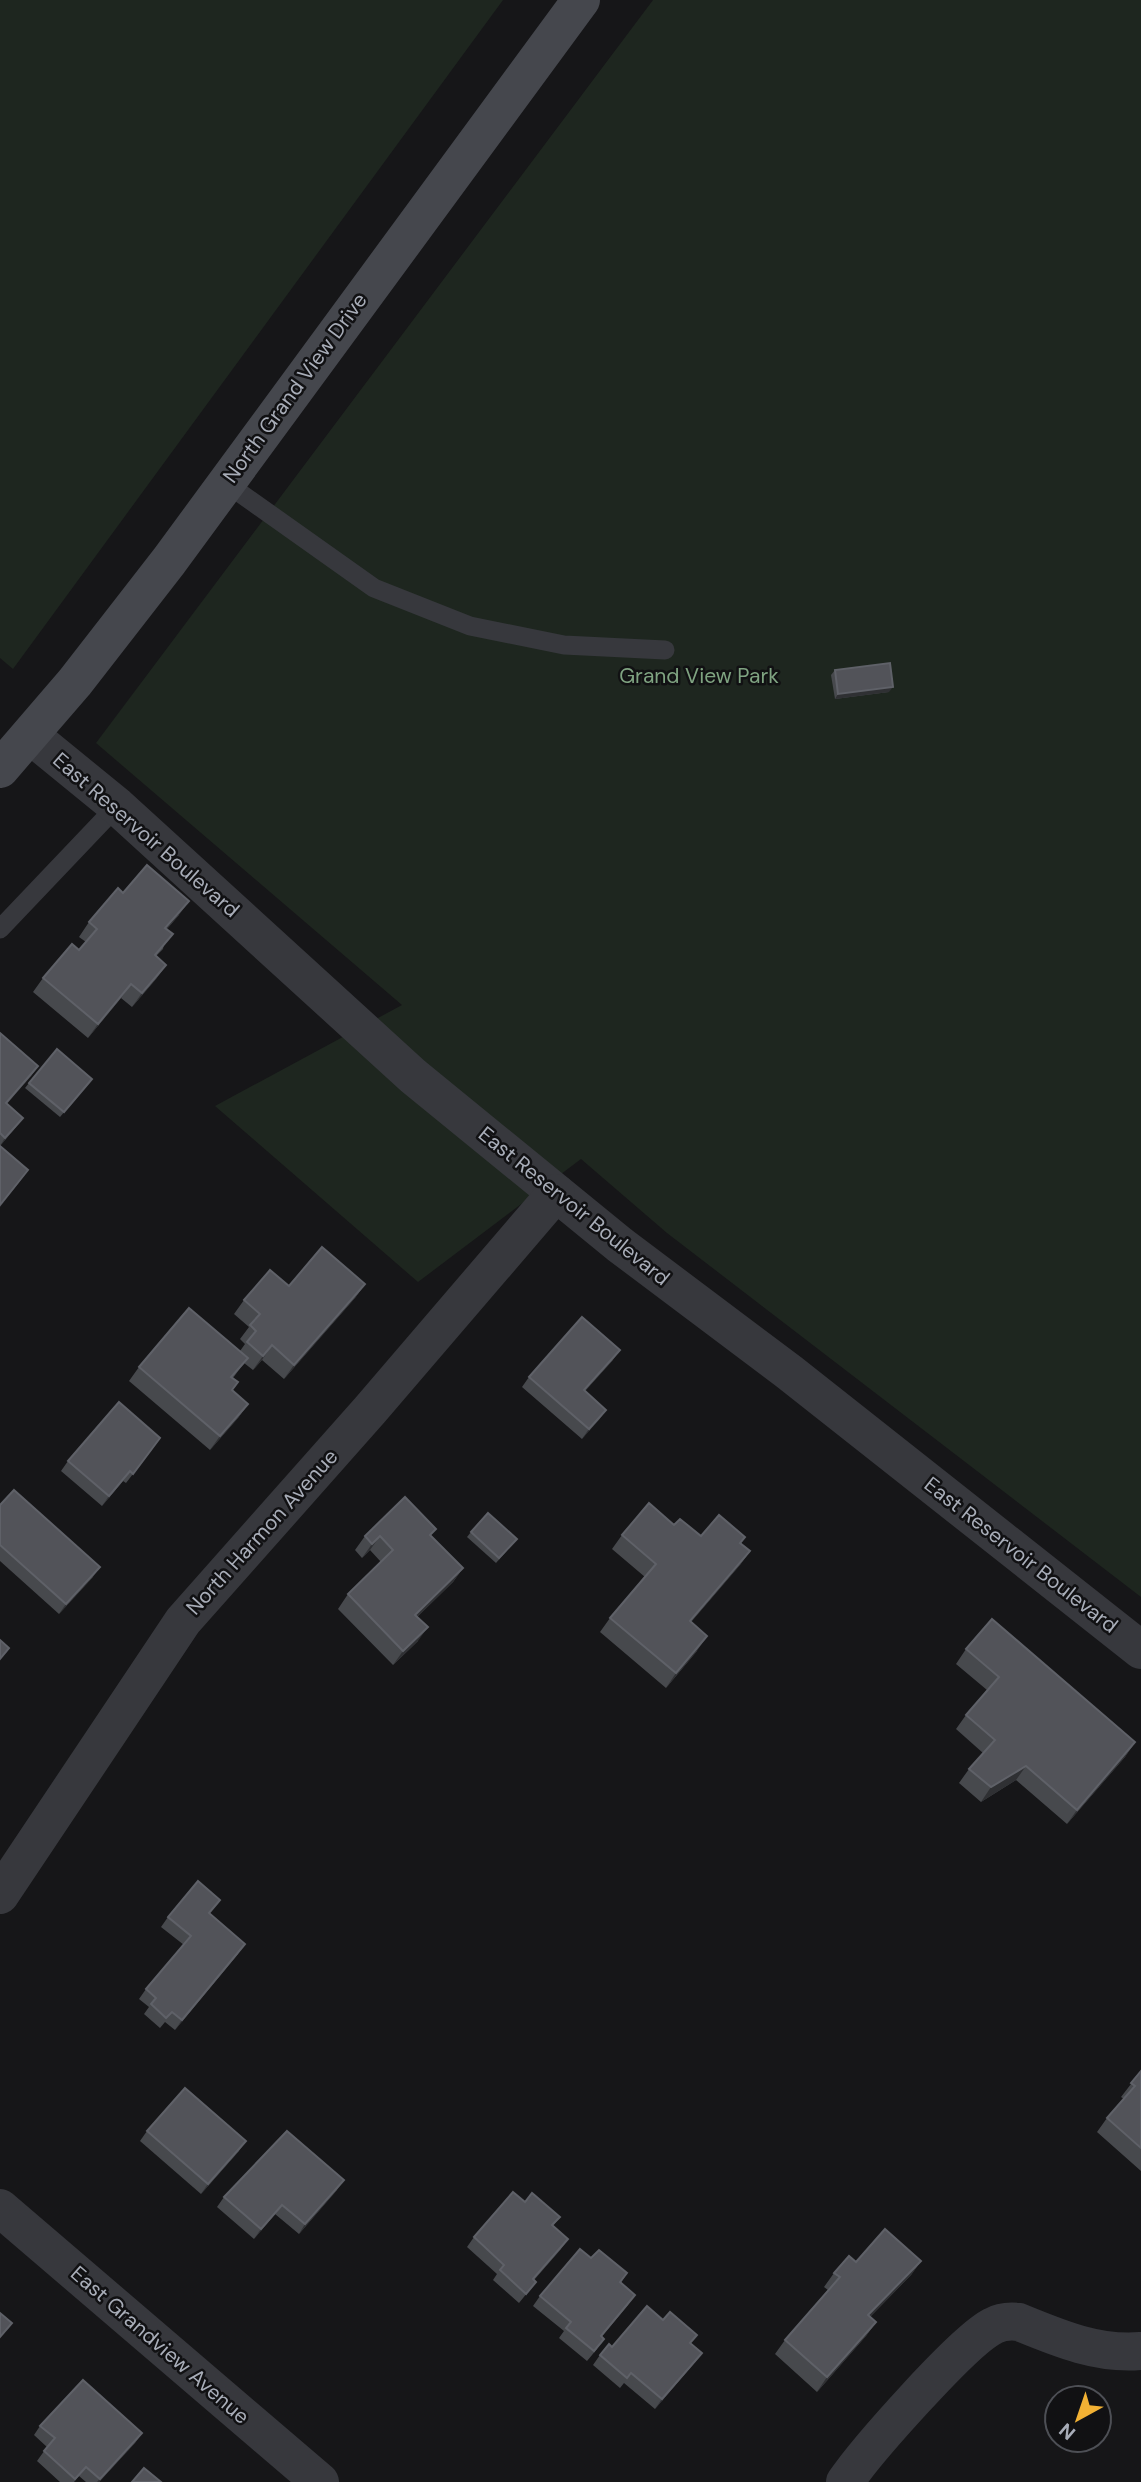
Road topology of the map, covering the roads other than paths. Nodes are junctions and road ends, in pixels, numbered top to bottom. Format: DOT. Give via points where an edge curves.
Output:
graph roads {
  1 [pos="581,0"];
  2 [pos="226,483"];
  3 [pos="665,650"];
  4 [pos="30,735"];
  5 [pos="0,769"];
  6 [pos="117,806"];
  7 [pos="0,929"];
  8 [pos="555,1193"];
  9 [pos="1141,1650"];
  10 [pos="0,1895"];
  11 [pos="0,2208"];
  12 [pos="1141,2351"];
  13 [pos="320,2482"];
  14 [pos="845,2482"];
  1 -- 2 [label="street, North Grand View Drive"];
  2 -- 3 [label="lane" via="374,588 470,626 564,645"];
  2 -- 4 [label="street, North Grand View Drive"];
  4 -- 5 [label="street, North Grand View Drive"];
  4 -- 6 [label="street, East Reservoir Boulevard"];
  6 -- 7 [label="lane"];
  6 -- 8 [label="street, East Reservoir Boulevard" via="413,1076"];
  8 -- 9 [label="street, East Reservoir Boulevard"];
  8 -- 10 [label="street, North Harmon Avenue" via="183,1621"];
  11 -- 13 [label="street, East Grandview Avenue"];
  12 -- 14 [label="street" via="1082,2345 1019,2322 991,2326 956,2358"];
}
